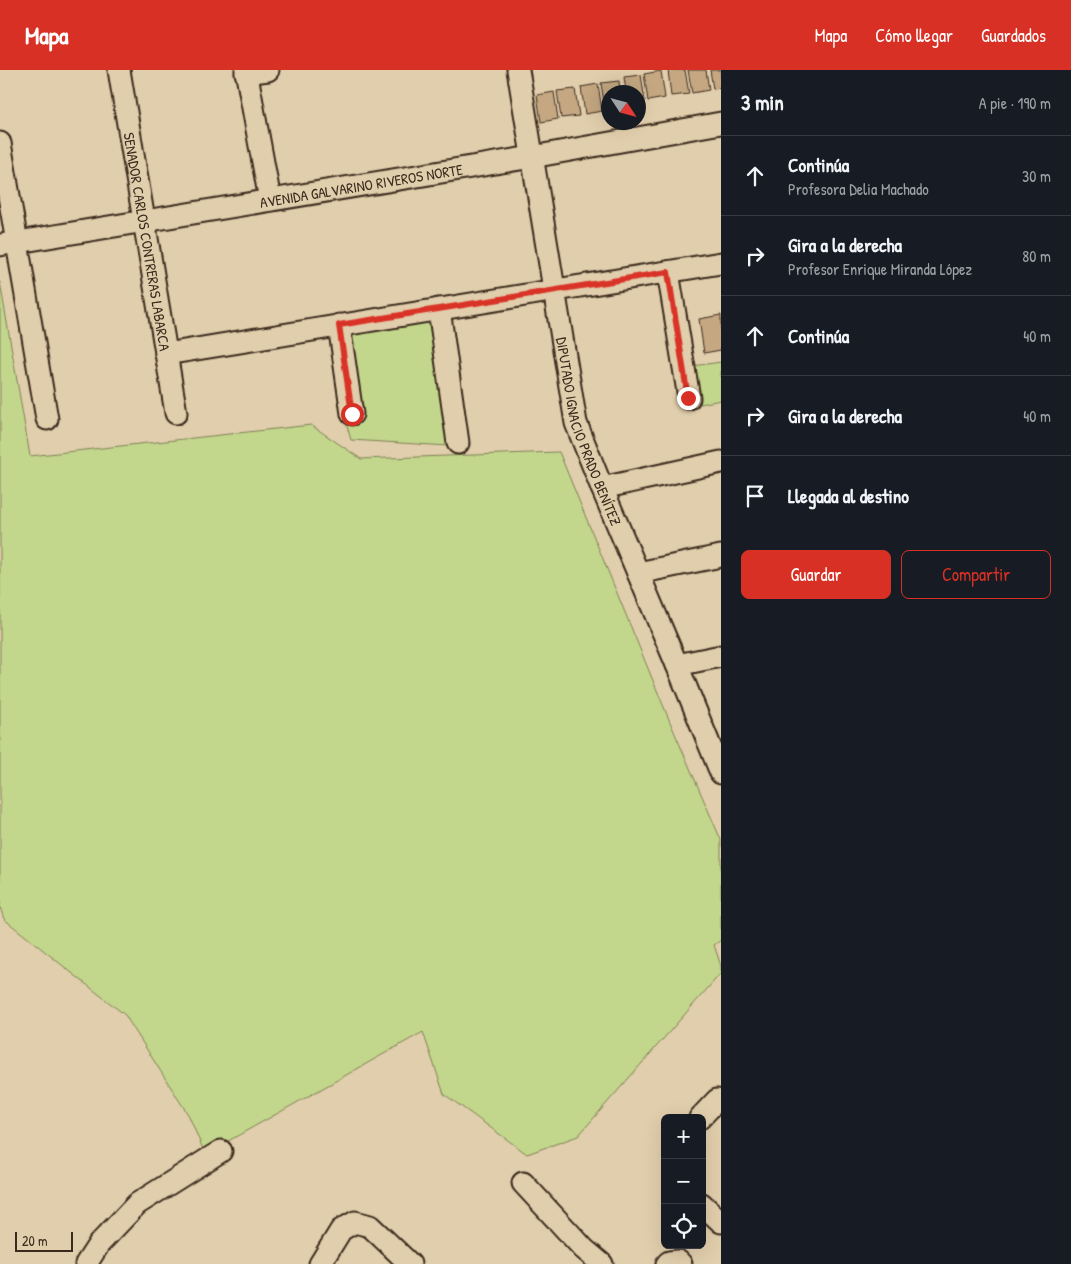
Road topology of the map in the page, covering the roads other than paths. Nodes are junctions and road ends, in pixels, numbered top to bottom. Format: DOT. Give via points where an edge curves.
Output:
graph roads {
  1 [pos="119,70"];
  2 [pos="268,70"];
  3 [pos="518,70"];
  4 [pos="246,72"];
  5 [pos="721,123"];
  6 [pos="0,142"];
  7 [pos="532,157"];
  8 [pos="270,200"];
  9 [pos="144,221"];
  10 [pos="8,243"];
  11 [pos="721,264"];
  12 [pos="668,272"];
  13 [pos="554,290"];
  14 [pos="440,309"];
  15 [pos="339,325"];
  16 [pos="166,354"];
  17 [pos="688,398"];
  18 [pos="176,413"];
  19 [pos="352,414"];
  20 [pos="47,419"];
  21 [pos="458,443"];
  22 [pos="721,462"];
  23 [pos="602,488"];
  24 [pos="721,556"];
  25 [pos="638,573"];
  26 [pos="721,656"];
  27 [pos="677,665"];
  28 [pos="720,766"];
  29 [pos="721,1101"];
  30 [pos="704,1114"];
  31 [pos="221,1151"];
  32 [pos="523,1183"];
  33 [pos="706,1208"];
  34 [pos="721,1222"];
  35 [pos="86,1264"];
  36 [pos="320,1264"];
  37 [pos="410,1264"];
  38 [pos="602,1264"];
  39 [pos="667,1264"];
  40 [pos="681,1264"];
  1 -- 9 [label="street, SENADOR CARLOS CONTRERAS LABARCA"];
  2 -- 4 [label="street"];
  3 -- 7 [label="street, DIPUTADO IGNACIO PRADO BENÍTEZ"];
  4 -- 8 [label="street"];
  5 -- 7 [label="street, AVENIDA GALVARINO RIVEROS NORTE"];
  6 -- 10 [label="street"];
  7 -- 8 [label="street, AVENIDA GALVARINO RIVEROS NORTE"];
  7 -- 13 [label="street, DIPUTADO IGNACIO PRADO BENÍTEZ"];
  8 -- 9 [label="street, AVENIDA GALVARINO RIVEROS NORTE"];
  9 -- 10 [label="street, AVENIDA GALVARINO RIVEROS NORTE"];
  9 -- 16 [label="street, SENADOR CARLOS CONTRERAS LABARCA"];
  10 -- 20 [label="street"];
  11 -- 12 [label="street"];
  12 -- 13 [label="street"];
  12 -- 17 [label="street"];
  13 -- 14 [label="street"];
  13 -- 23 [label="street, DIPUTADO IGNACIO PRADO BENÍTEZ" via="576,423"];
  14 -- 15 [label="street"];
  14 -- 21 [label="street"];
  15 -- 16 [label="street"];
  15 -- 19 [label="street"];
  16 -- 18 [label="street, SENADOR CARLOS CONTRERAS LABARCA"];
  22 -- 23 [label="street"];
  23 -- 25 [label="street, DIPUTADO IGNACIO PRADO BENÍTEZ"];
  24 -- 25 [label="street"];
  25 -- 27 [label="street, DIPUTADO IGNACIO PRADO BENÍTEZ"];
  26 -- 27 [label="street"];
  27 -- 28 [label="street, DIPUTADO IGNACIO PRADO BENÍTEZ"];
  29 -- 30 [label="street" via="717,1100"];
  31 -- 35 [label="street" via="136,1204 99,1244"];
  32 -- 38 [label="street"];
  33 -- 34 [label="street"];
  36 -- 37 [label="street" via="341,1230 355,1222 370,1226"];
  39 -- 40 [label="street" via="678,1261"];
}
